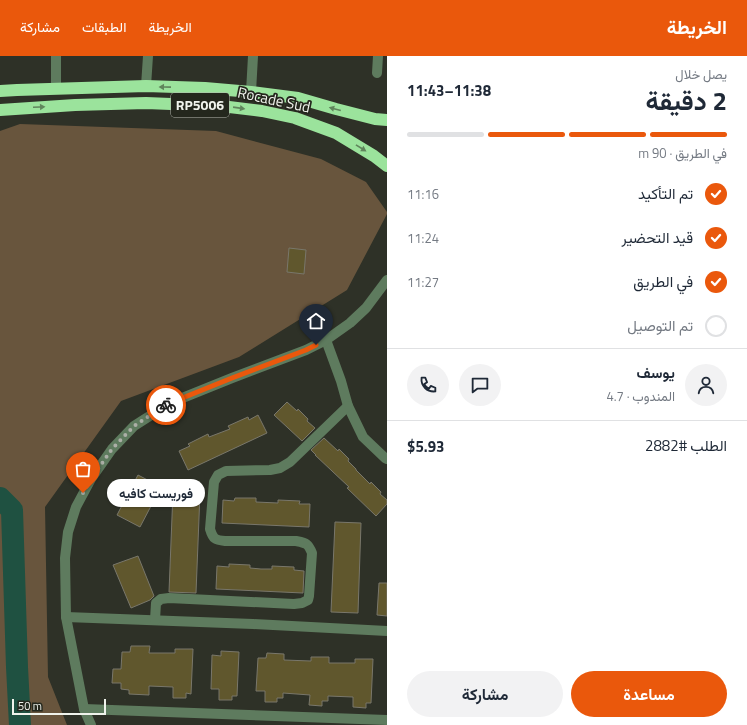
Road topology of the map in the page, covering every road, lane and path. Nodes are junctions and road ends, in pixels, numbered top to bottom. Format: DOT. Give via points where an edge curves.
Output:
graph roads {
  1 [pos="56,56"];
  2 [pos="148,56"];
  3 [pos="253,56"];
  4 [pos="378,56"];
  5 [pos="377,73"];
  6 [pos="146,86"];
  7 [pos="56,88"];
  8 [pos="0,91"];
  9 [pos="251,92"];
  10 [pos="0,110"];
  11 [pos="387,120"];
  12 [pos="387,166"];
  13 [pos="387,280"];
  14 [pos="326,340"];
  15 [pos="348,406"];
  16 [pos="387,459"];
  17 [pos="66,617"];
  18 [pos="155,620"];
  19 [pos="387,631"];
  20 [pos="84,709"];
  21 [pos="387,720"];
  22 [pos="91,725"];
  1 -- 7 [label="street"];
  2 -- 6 [label="street"];
  3 -- 9 [label="street"];
  4 -- 5 [label="street"];
  6 -- 7 [label="highway, Rocade Sud / RP5006"];
  9 -- 6 [label="highway, Rocade Sud / RP5006, one-way"];
  7 -- 8 [label="highway, Rocade Sud / RP5006"];
  11 -- 9 [label="highway, Rocade Sud / RP5006, one-way" via="298,98"];
  10 -- 12 [label="highway, Rocade Sud / RP5006, one-way" via="146,103 221,106 262,111 295,118 336,132"];
  13 -- 14 [label="street" via="366,308"];
  14 -- 15 [label="street"];
  14 -- 17 [label="street" via="170,403 134,426 112,449 91,479 76,507 68,532 65,558"];
  15 -- 16 [label="street" via="363,437"];
  15 -- 18 [label="street" via="290,462 280,468 226,471 218,475 214,482 210,529 212,536 225,541 305,542 312,553 308,600 294,604 161,599 156,603"];
  17 -- 18 [label="street"];
  17 -- 20 [label="street"];
  18 -- 19 [label="street"];
  20 -- 21 [label="street"];
  20 -- 22 [label="street"];
}
